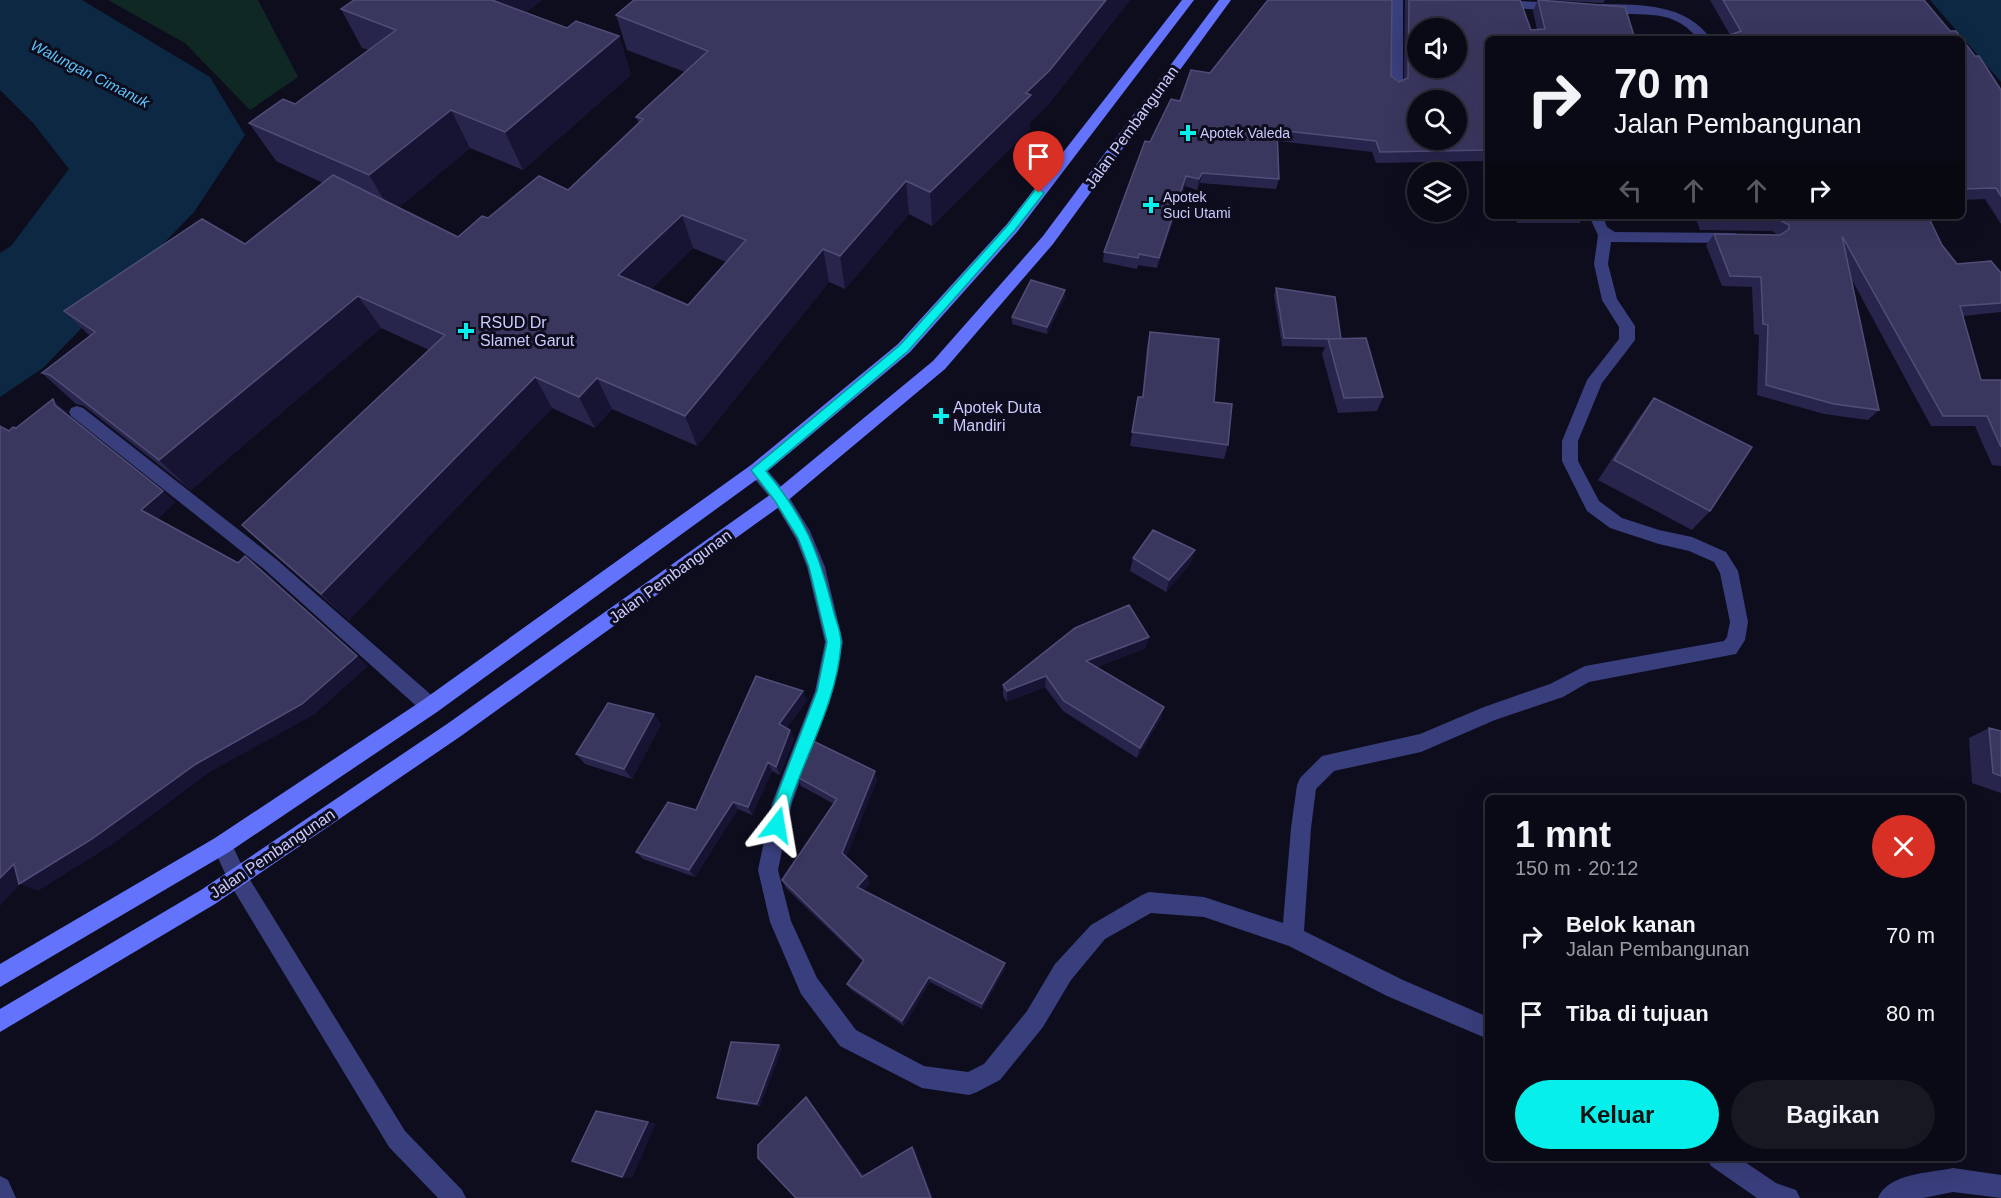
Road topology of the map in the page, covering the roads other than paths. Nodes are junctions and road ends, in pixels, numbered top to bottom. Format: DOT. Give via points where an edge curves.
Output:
graph roads {
  1 [pos="1188,0"];
  2 [pos="1225,0"];
  3 [pos="1397,0"];
  4 [pos="1489,3"];
  5 [pos="1567,7"];
  6 [pos="1589,8"];
  7 [pos="1702,36"];
  8 [pos="1396,87"];
  9 [pos="1598,219"];
  10 [pos="1605,234"];
  11 [pos="1749,238"];
  12 [pos="77,412"];
  13 [pos="758,470"];
  14 [pos="780,497"];
  15 [pos="430,706"];
  16 [pos="222,845"];
  17 [pos="237,877"];
  18 [pos="1293,937"];
  19 [pos="0,976"];
  20 [pos="0,1021"];
  21 [pos="1485,1027"];
  22 [pos="1723,1161"];
  23 [pos="2001,1187"];
  24 [pos="0,1188"];
  25 [pos="4,1198"];
  26 [pos="454,1198"];
  27 [pos="1788,1198"];
  28 [pos="1890,1198"];
  1 -- 13 [label="main road, Jalan Pembangunan" via="1012,228 904,348"];
  2 -- 14 [label="main road, Jalan Pembangunan" via="1048,240 939,365"];
  3 -- 8 [label="street"];
  4 -- 5 [label="street" via="1524,11"];
  6 -- 7 [label="street" via="1669,13 1689,21"];
  9 -- 10 [label="street"];
  10 -- 11 [label="street"];
  10 -- 18 [label="street" via="1601,264 1610,300 1627,326 1627,340 1595,380 1570,441 1570,461 1593,506 1616,523 1692,544 1720,557 1729,571 1739,622 1736,640 1729,648 1585,674 1556,690 1421,743 1329,763 1307,784"];
  12 -- 15 [label="street" via="270,564"];
  13 -- 14 [label="street"];
  13 -- 15 [label="main road, Jalan Pembangunan"];
  14 -- 17 [label="main road, Jalan Pembangunan" via="463,723"];
  14 -- 18 [label="street" via="812,557 834,642 824,691 782,803 768,870 781,922 809,986 848,1038 922,1077 969,1084 992,1072 1035,1020 1063,972 1098,932 1149,902 1204,907"];
  15 -- 16 [label="main road, Jalan Pembangunan"];
  16 -- 17 [label="street"];
  16 -- 19 [label="main road, Jalan Pembangunan"];
  17 -- 20 [label="main road, Jalan Pembangunan"];
  17 -- 26 [label="street" via="397,1139"];
  18 -- 21 [label="street" via="1395,988"];
  22 -- 27 [label="street" via="1770,1193"];
  23 -- 28 [label="street" via="1953,1180 1900,1191"];
  24 -- 25 [label="street"];
}
